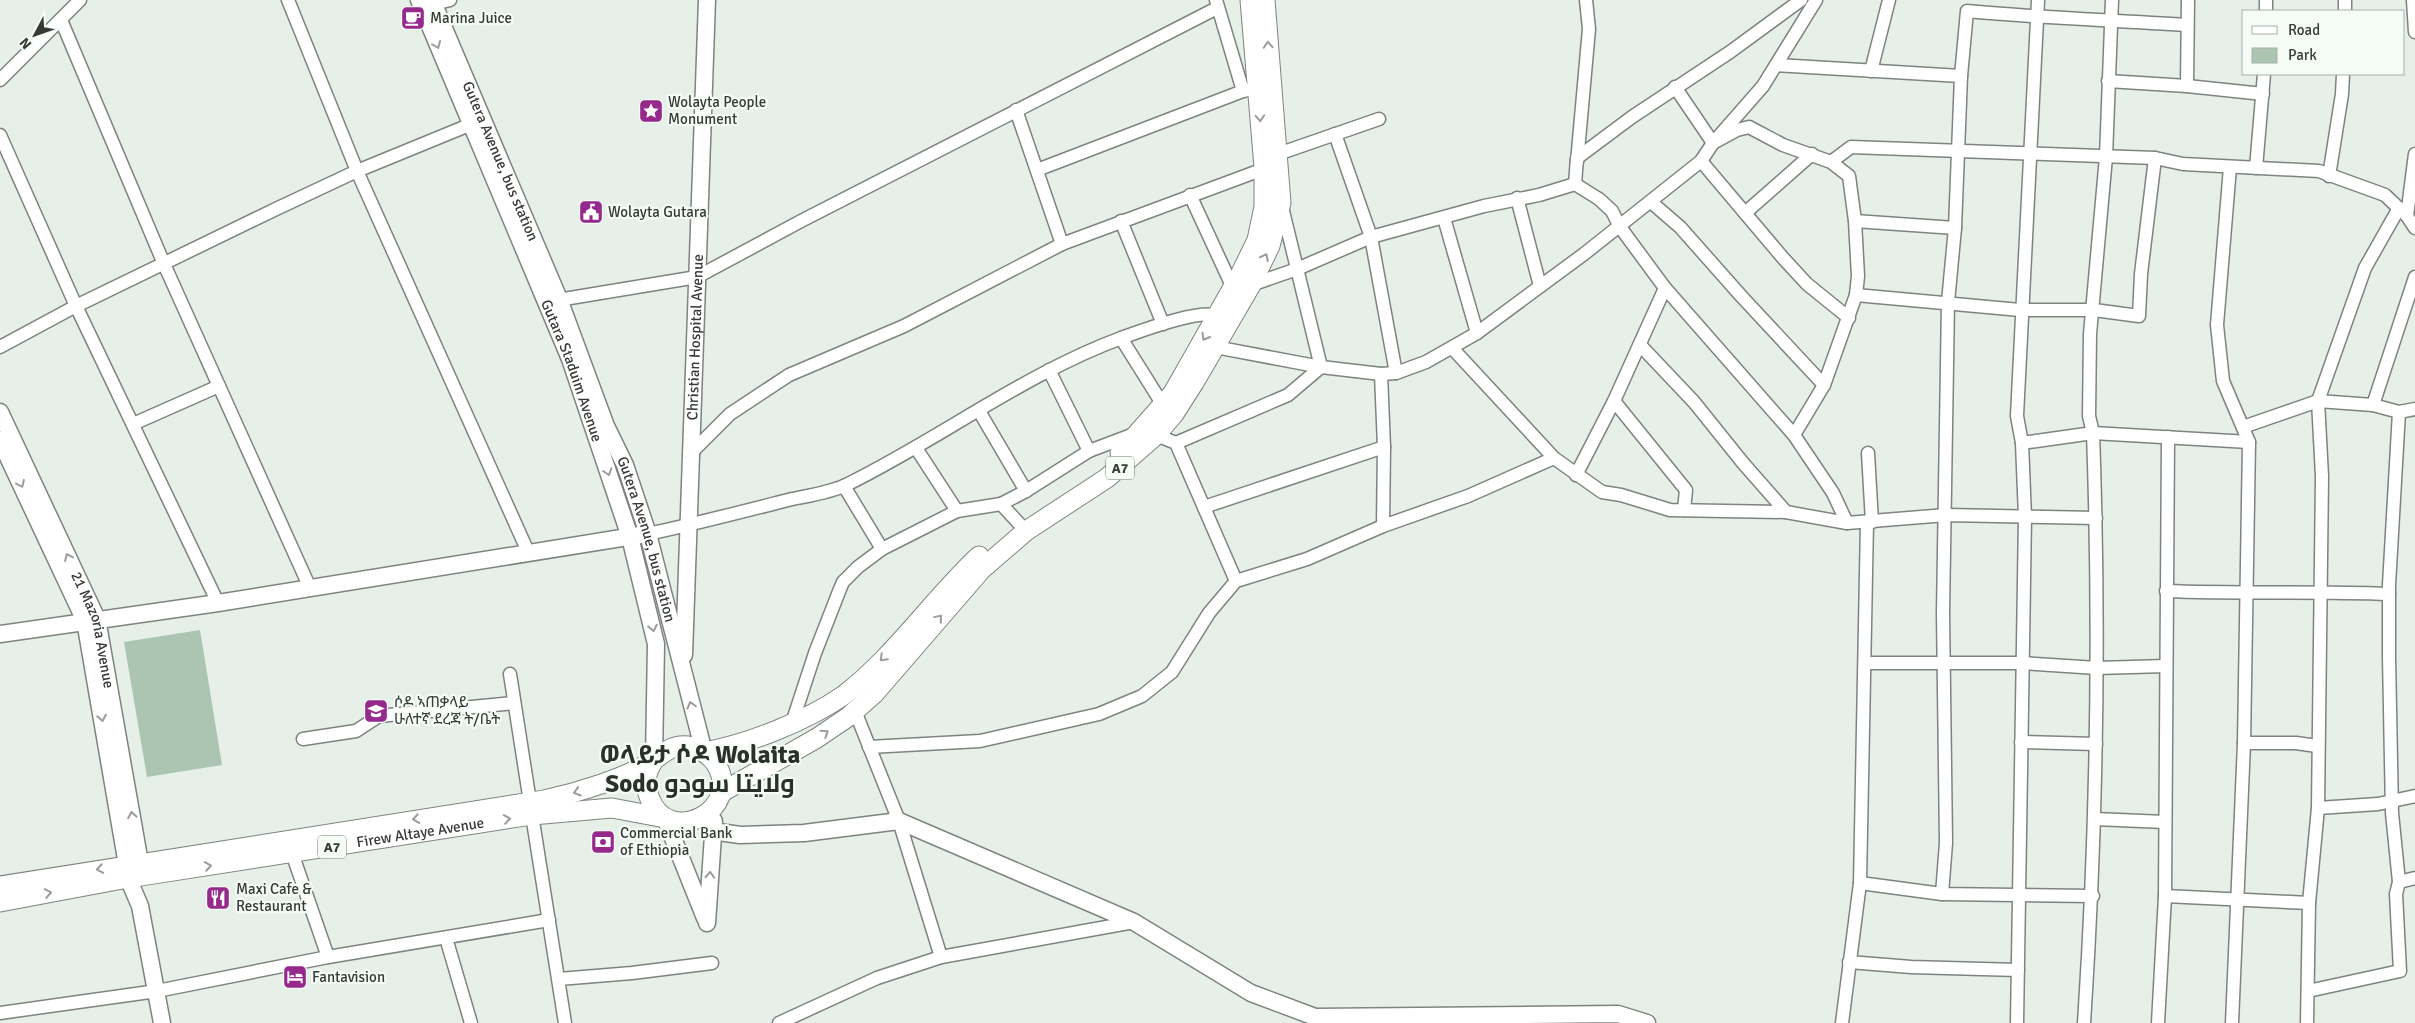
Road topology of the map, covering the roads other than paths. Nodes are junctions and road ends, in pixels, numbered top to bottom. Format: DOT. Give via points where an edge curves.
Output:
graph roads {
  1 [pos="80,0"];
  2 [pos="288,0"];
  3 [pos="707,0"];
  4 [pos="1250,0"];
  5 [pos="1264,0"];
  6 [pos="1586,0"];
  7 [pos="1801,0"];
  8 [pos="1816,0"];
  9 [pos="1889,0"];
  10 [pos="2038,0"];
  11 [pos="2112,0"];
  12 [pos="2188,0"];
  13 [pos="2413,0"];
  14 [pos="434,1"];
  15 [pos="1216,4"];
  16 [pos="2036,18"];
  17 [pos="61,20"];
  18 [pos="2110,20"];
  19 [pos="2186,25"];
  20 [pos="2412,25"];
  21 [pos="1776,65"];
  22 [pos="1871,71"];
  23 [pos="2264,75"];
  24 [pos="2343,75"];
  25 [pos="1961,76"];
  26 [pos="0,80"];
  27 [pos="2108,81"];
  28 [pos="2187,86"];
  29 [pos="1675,87"];
  30 [pos="1251,89"];
  31 [pos="2264,94"];
  32 [pos="1016,110"];
  33 [pos="1380,119"];
  34 [pos="476,121"];
  35 [pos="1335,134"];
  36 [pos="0,135"];
  37 [pos="1713,142"];
  38 [pos="1959,150"];
  39 [pos="2031,153"];
  40 [pos="1812,154"];
  41 [pos="2415,154"];
  42 [pos="2106,157"];
  43 [pos="2154,158"];
  44 [pos="1701,161"];
  45 [pos="1274,162"];
  46 [pos="1831,162"];
  47 [pos="2230,167"];
  48 [pos="2256,168"];
  49 [pos="1037,170"];
  50 [pos="357,171"];
  51 [pos="2329,176"];
  52 [pos="1575,184"];
  53 [pos="1190,195"];
  54 [pos="1517,198"];
  55 [pos="1651,202"];
  56 [pos="1281,203"];
  57 [pos="2403,212"];
  58 [pos="1745,213"];
  59 [pos="1444,218"];
  60 [pos="1122,221"];
  61 [pos="1855,221"];
  62 [pos="1620,227"];
  63 [pos="1955,228"];
  64 [pos="2415,228"];
  65 [pos="1371,238"];
  66 [pos="1062,244"];
  67 [pos="164,264"];
  68 [pos="1297,270"];
  69 [pos="697,277"];
  70 [pos="2415,277"];
  71 [pos="1242,286"];
  72 [pos="1540,286"];
  73 [pos="1665,288"];
  74 [pos="1856,295"];
  75 [pos="553,301"];
  76 [pos="1948,302"];
  77 [pos="76,306"];
  78 [pos="2020,310"];
  79 [pos="2094,310"];
  80 [pos="1223,318"];
  81 [pos="1849,318"];
  82 [pos="1163,324"];
  83 [pos="1477,333"];
  84 [pos="1121,338"];
  85 [pos="1640,345"];
  86 [pos="0,347"];
  87 [pos="1215,347"];
  88 [pos="1452,349"];
  89 [pos="1320,367"];
  90 [pos="1049,370"];
  91 [pos="1396,373"];
  92 [pos="1381,374"];
  93 [pos="1824,385"];
  94 [pos="219,386"];
  95 [pos="1614,401"];
  96 [pos="2318,401"];
  97 [pos="1163,405"];
  98 [pos="2373,405"];
  99 [pos="2415,409"];
  100 [pos="0,412"];
  101 [pos="979,412"];
  102 [pos="2399,412"];
  103 [pos="132,424"];
  104 [pos="2243,427"];
  105 [pos="2093,432"];
  106 [pos="1148,433"];
  107 [pos="1794,435"];
  108 [pos="2168,437"];
  109 [pos="0,440"];
  110 [pos="2249,442"];
  111 [pos="1176,443"];
  112 [pos="2022,443"];
  113 [pos="1384,447"];
  114 [pos="916,448"];
  115 [pos="1089,451"];
  116 [pos="691,453"];
  117 [pos="1868,453"];
  118 [pos="1554,458"];
  119 [pos="1576,475"];
  120 [pos="844,486"];
  121 [pos="1026,491"];
  122 [pos="1001,504"];
  123 [pos="1204,507"];
  124 [pos="1684,510"];
  125 [pos="957,511"];
  126 [pos="1786,512"];
  127 [pos="1946,515"];
  128 [pos="2025,517"];
  129 [pos="2096,518"];
  130 [pos="1869,522"];
  131 [pos="1847,523"];
  132 [pos="688,525"];
  133 [pos="1023,526"];
  134 [pos="1383,526"];
  135 [pos="648,534"];
  136 [pos="630,537"];
  137 [pos="882,549"];
  138 [pos="529,554"];
  139 [pos="1236,581"];
  140 [pos="310,588"];
  141 [pos="2166,591"];
  142 [pos="2320,592"];
  143 [pos="2245,594"];
  144 [pos="2389,594"];
  145 [pos="218,604"];
  146 [pos="91,620"];
  147 [pos="0,634"];
  148 [pos="1866,663"];
  149 [pos="2021,663"];
  150 [pos="1943,664"];
  151 [pos="2166,666"];
  152 [pos="2098,668"];
  153 [pos="510,674"];
  154 [pos="683,676"];
  155 [pos="514,703"];
  156 [pos="855,711"];
  157 [pos="792,724"];
  158 [pos="303,739"];
  159 [pos="2021,742"];
  160 [pos="2244,743"];
  161 [pos="2096,744"];
  162 [pos="2317,746"];
  163 [pos="869,747"];
  164 [pos="704,752"];
  165 [pos="654,760"];
  166 [pos="2415,796"];
  167 [pos="719,798"];
  168 [pos="2392,801"];
  169 [pos="2318,808"];
  170 [pos="531,809"];
  171 [pos="665,818"];
  172 [pos="2094,819"];
  173 [pos="899,821"];
  174 [pos="2165,822"];
  175 [pos="712,831"];
  176 [pos="290,846"];
  177 [pos="134,871"];
  178 [pos="2414,880"];
  179 [pos="2399,882"];
  180 [pos="1860,883"];
  181 [pos="0,886"];
  182 [pos="1942,894"];
  183 [pos="2019,894"];
  184 [pos="2093,896"];
  185 [pos="2165,896"];
  186 [pos="2238,899"];
  187 [pos="0,902"];
  188 [pos="2309,903"];
  189 [pos="549,920"];
  190 [pos="1134,922"];
  191 [pos="446,938"];
  192 [pos="328,956"];
  193 [pos="941,957"];
  194 [pos="1850,962"];
  195 [pos="712,963"];
  196 [pos="2018,970"];
  197 [pos="559,978"];
  198 [pos="157,991"];
  199 [pos="2308,991"];
  200 [pos="0,1013"];
  201 [pos="1311,1020"];
  202 [pos="1844,1022"];
  203 [pos="162,1023"];
  204 [pos="471,1023"];
  205 [pos="564,1023"];
  206 [pos="778,1023"];
  207 [pos="1646,1023"];
  208 [pos="2017,1023"];
  209 [pos="2084,1023"];
  210 [pos="2158,1023"];
  211 [pos="2232,1023"];
  212 [pos="2307,1023"];
  1 -- 17 [label="street"];
  2 -- 50 [label="street"];
  3 -- 69 [label="main road, Christian Hospital Avenue"];
  4 -- 30 [label="highway, A7"];
  45 -- 5 [label="highway, A7, one-way"];
  6 -- 52 [label="street" via="1589,30"];
  7 -- 29 [label="street"];
  8 -- 21 [label="street"];
  9 -- 22 [label="street"];
  10 -- 16 [label="street"];
  11 -- 18 [label="street"];
  12 -- 19 [label="street"];
  13 -- 20 [label="street"];
  14 -- 34 [label="main road, Gutara Staduim Avenue"];
  15 -- 30 [label="street"];
  15 -- 32 [label="street"];
  16 -- 18 [label="street"];
  16 -- 25 [label="street" via="1966,11"];
  16 -- 39 [label="street"];
  17 -- 26 [label="street"];
  17 -- 67 [label="street"];
  18 -- 19 [label="street"];
  18 -- 27 [label="street"];
  19 -- 28 [label="street"];
  21 -- 22 [label="street"];
  21 -- 37 [label="street" via="1763,86"];
  22 -- 25 [label="street"];
  23 -- 31 [label="street"];
  24 -- 51 [label="street"];
  25 -- 38 [label="street"];
  27 -- 28 [label="street"];
  27 -- 42 [label="street"];
  28 -- 31 [label="street"];
  29 -- 37 [label="street"];
  29 -- 52 [label="street" via="1577,158"];
  30 -- 45 [label="highway, A7, one-way"];
  30 -- 49 [label="street"];
  31 -- 48 [label="street"];
  32 -- 49 [label="street"];
  32 -- 69 [label="street"];
  33 -- 35 [label="street"];
  34 -- 50 [label="street"];
  34 -- 75 [label="main road, Gutara Staduim Avenue"];
  35 -- 45 [label="street"];
  35 -- 65 [label="street"];
  36 -- 77 [label="street"];
  37 -- 40 [label="street" via="1749,127 1783,145"];
  37 -- 44 [label="street"];
  38 -- 39 [label="street"];
  38 -- 46 [label="street" via="1851,147"];
  38 -- 63 [label="street"];
  39 -- 42 [label="street"];
  39 -- 78 [label="street"];
  40 -- 46 [label="street"];
  40 -- 58 [label="street"];
  41 -- 57 [label="street"];
  42 -- 43 [label="street"];
  42 -- 79 [label="street"];
  43 -- 47 [label="street" via="2183,164"];
  43 -- 79 [label="street" via="2141,274 2140,316"];
  44 -- 55 [label="street"];
  44 -- 58 [label="street"];
  45 -- 53 [label="street"];
  45 -- 56 [label="highway, A7"];
  45 -- 71 [label="highway, A7" via="1257,240"];
  46 -- 61 [label="street" via="1849,176"];
  47 -- 48 [label="street"];
  47 -- 104 [label="street" via="2217,325 2223,381"];
  48 -- 51 [label="street" via="2319,172"];
  49 -- 66 [label="street"];
  50 -- 67 [label="street"];
  50 -- 138 [label="street"];
  51 -- 57 [label="street" via="2385,196"];
  52 -- 54 [label="street"];
  52 -- 62 [label="street" via="1612,211"];
  53 -- 60 [label="street"];
  53 -- 71 [label="street"];
  54 -- 59 [label="street"];
  54 -- 72 [label="street"];
  55 -- 62 [label="street"];
  55 -- 93 [label="street" via="1680,227"];
  56 -- 68 [label="street"];
  71 -- 56 [label="highway, A7, one-way" via="1270,246"];
  57 -- 64 [label="street"];
  57 -- 96 [label="street" via="2365,268"];
  58 -- 81 [label="street" via="1807,284"];
  59 -- 65 [label="street"];
  59 -- 83 [label="street"];
  60 -- 66 [label="street"];
  60 -- 82 [label="street"];
  61 -- 63 [label="street"];
  61 -- 74 [label="street"];
  62 -- 72 [label="street"];
  62 -- 73 [label="street"];
  63 -- 76 [label="street"];
  65 -- 68 [label="street"];
  65 -- 91 [label="street"];
  66 -- 116 [label="street" via="904,326 790,375 730,414"];
  67 -- 77 [label="street"];
  67 -- 94 [label="street"];
  68 -- 71 [label="street"];
  68 -- 89 [label="street"];
  69 -- 75 [label="street"];
  69 -- 116 [label="main road, Christian Hospital Avenue"];
  70 -- 98 [label="street"];
  71 -- 80 [label="highway, A7"];
  72 -- 83 [label="street"];
  73 -- 85 [label="street"];
  73 -- 107 [label="street"];
  74 -- 76 [label="street"];
  74 -- 81 [label="street"];
  75 -- 135 [label="main road, Gutera Avenue, bus station" via="625,465"];
  75 -- 136 [label="main road, Gutara Staduim Avenue, one-way"];
  76 -- 78 [label="street"];
  76 -- 127 [label="street"];
  77 -- 86 [label="street"];
  77 -- 103 [label="street"];
  78 -- 79 [label="street"];
  78 -- 112 [label="street" via="2017,416"];
  79 -- 105 [label="street" via="2090,334 2089,416"];
  80 -- 82 [label="street" via="1193,316"];
  80 -- 87 [label="highway, A7"];
  80 -- 97 [label="highway, A7, one-way"];
  81 -- 93 [label="street"];
  82 -- 84 [label="street"];
  83 -- 88 [label="street"];
  84 -- 90 [label="street"];
  84 -- 97 [label="street"];
  85 -- 95 [label="street"];
  85 -- 126 [label="street" via="1694,402"];
  87 -- 89 [label="street"];
  87 -- 106 [label="highway, A7" via="1174,414"];
  88 -- 91 [label="street"];
  88 -- 118 [label="street"];
  89 -- 92 [label="street"];
  89 -- 111 [label="street" via="1288,395"];
  90 -- 101 [label="street"];
  90 -- 115 [label="street"];
  91 -- 92 [label="street"];
  92 -- 113 [label="street"];
  93 -- 107 [label="street"];
  94 -- 103 [label="street"];
  94 -- 140 [label="street"];
  95 -- 119 [label="street"];
  95 -- 124 [label="street" via="1686,490"];
  96 -- 98 [label="street"];
  96 -- 104 [label="street"];
  96 -- 142 [label="street" via="2322,476"];
  97 -- 106 [label="highway, A7"];
  98 -- 102 [label="street"];
  99 -- 102 [label="street"];
  146 -- 100 [label="main road, 21 Mazoria Avenue, one-way"];
  101 -- 114 [label="street"];
  101 -- 121 [label="street"];
  102 -- 144 [label="street"];
  103 -- 145 [label="street"];
  104 -- 110 [label="street"];
  105 -- 108 [label="street"];
  105 -- 112 [label="street"];
  105 -- 129 [label="street"];
  106 -- 111 [label="street"];
  106 -- 115 [label="street"];
  106 -- 133 [label="highway, A7"];
  107 -- 131 [label="street" via="1833,493"];
  108 -- 110 [label="street"];
  108 -- 141 [label="street"];
  109 -- 146 [label="main road, 21 Mazoria Avenue, one-way"];
  110 -- 143 [label="street"];
  111 -- 123 [label="street"];
  112 -- 128 [label="street"];
  113 -- 123 [label="street"];
  113 -- 134 [label="street"];
  114 -- 120 [label="street"];
  114 -- 125 [label="street"];
  115 -- 121 [label="street"];
  116 -- 132 [label="main road, Christian Hospital Avenue"];
  117 -- 130 [label="street"];
  118 -- 119 [label="street"];
  118 -- 134 [label="street" via="1468,496"];
  119 -- 124 [label="street" via="1602,492 1670,510"];
  120 -- 132 [label="street"];
  120 -- 137 [label="street"];
  121 -- 122 [label="street"];
  122 -- 125 [label="street"];
  122 -- 133 [label="street"];
  123 -- 139 [label="street"];
  124 -- 126 [label="street"];
  125 -- 137 [label="street"];
  126 -- 131 [label="street"];
  127 -- 128 [label="street"];
  127 -- 130 [label="street"];
  127 -- 150 [label="street"];
  128 -- 129 [label="street"];
  128 -- 149 [label="street"];
  129 -- 152 [label="street"];
  130 -- 131 [label="street"];
  130 -- 148 [label="street"];
  132 -- 135 [label="street"];
  132 -- 154 [label="main road, Christian Hospital Avenue"];
  156 -- 133 [label="highway, A7, one-way" via="874,694"];
  133 -- 157 [label="highway, A7, one-way" via="958,576 883,659 844,695"];
  134 -- 139 [label="street" via="1307,559"];
  135 -- 136 [label="main road"];
  135 -- 154 [label="main road, Gutera Avenue, bus station"];
  136 -- 138 [label="main road"];
  136 -- 165 [label="main road, Gutara Staduim Avenue, one-way" via="656,644"];
  137 -- 157 [label="street" via="843,582"];
  138 -- 140 [label="main road"];
  139 -- 163 [label="street" via="1209,614 1172,672 1142,696 1098,714 980,741"];
  140 -- 145 [label="main road"];
  141 -- 143 [label="street"];
  141 -- 151 [label="street"];
  142 -- 143 [label="street"];
  142 -- 144 [label="street"];
  142 -- 162 [label="street"];
  143 -- 160 [label="street"];
  144 -- 168 [label="street"];
  145 -- 146 [label="main road"];
  146 -- 147 [label="main road"];
  146 -- 177 [label="main road, 21 Mazoria Avenue"];
  148 -- 150 [label="street"];
  148 -- 180 [label="street"];
  149 -- 150 [label="street"];
  149 -- 152 [label="street"];
  149 -- 159 [label="street"];
  150 -- 182 [label="street" via="1946,843"];
  151 -- 152 [label="street"];
  151 -- 174 [label="street"];
  152 -- 161 [label="street"];
  153 -- 155 [label="street"];
  164 -- 154 [label="main road, Gutera Avenue, bus station, one-way"];
  155 -- 158 [label="street" via="379,716 356,730"];
  155 -- 170 [label="street"];
  156 -- 163 [label="street"];
  167 -- 156 [label="highway, A7, one-way"];
  157 -- 164 [label="highway, A7"];
  159 -- 161 [label="street"];
  159 -- 183 [label="street"];
  160 -- 162 [label="street"];
  160 -- 186 [label="street"];
  161 -- 172 [label="street"];
  162 -- 169 [label="street"];
  163 -- 173 [label="street"];
  164 -- 165 [label="highway, A7" via="688,746 676,746 665,750"];
  164 -- 167 [label="highway" via="720,772"];
  165 -- 170 [label="highway, Firew Altaye Avenue / A7, one-way"];
  165 -- 171 [label="highway" via="648,769 646,788 656,811"];
  166 -- 168 [label="street"];
  167 -- 171 [label="highway, A7" via="707,814 690,822 674,822"];
  167 -- 175 [label="main road"];
  168 -- 169 [label="street"];
  168 -- 179 [label="street"];
  169 -- 188 [label="street"];
  170 -- 171 [label="highway, Firew Altaye Avenue / A7" via="612,808"];
  170 -- 176 [label="highway, Firew Altaye Avenue / A7"];
  170 -- 189 [label="street"];
  171 -- 175 [label="main road, one-way" via="707,923"];
  172 -- 174 [label="street"];
  172 -- 184 [label="street"];
  173 -- 175 [label="main road" via="804,833"];
  173 -- 190 [label="main road"];
  173 -- 193 [label="street"];
  174 -- 185 [label="street"];
  176 -- 177 [label="highway, Firew Altaye Avenue / A7"];
  176 -- 192 [label="street"];
  177 -- 181 [label="highway, Firew Altaye Avenue / A7, one-way"];
  187 -- 177 [label="highway, Firew Altaye Avenue / A7, one-way"];
  177 -- 198 [label="main road, 21 Mazoria Avenue"];
  178 -- 179 [label="street"];
  179 -- 199 [label="street" via="2396,894 2400,971"];
  180 -- 182 [label="street"];
  180 -- 194 [label="street"];
  182 -- 183 [label="street"];
  183 -- 184 [label="street"];
  183 -- 196 [label="street"];
  184 -- 209 [label="street"];
  185 -- 186 [label="street"];
  185 -- 210 [label="street"];
  186 -- 188 [label="street"];
  186 -- 211 [label="street"];
  188 -- 199 [label="street"];
  189 -- 191 [label="street"];
  189 -- 197 [label="street"];
  190 -- 193 [label="street"];
  190 -- 201 [label="main road" via="1251,993"];
  191 -- 192 [label="street"];
  191 -- 204 [label="street"];
  192 -- 198 [label="street"];
  193 -- 206 [label="street" via="877,978"];
  194 -- 196 [label="street"];
  194 -- 202 [label="street"];
  195 -- 197 [label="street"];
  196 -- 208 [label="street"];
  197 -- 205 [label="street"];
  198 -- 200 [label="street"];
  198 -- 203 [label="main road, 21 Mazoria Avenue"];
  199 -- 212 [label="street"];
  201 -- 207 [label="main road" via="1618,1014"];
}
